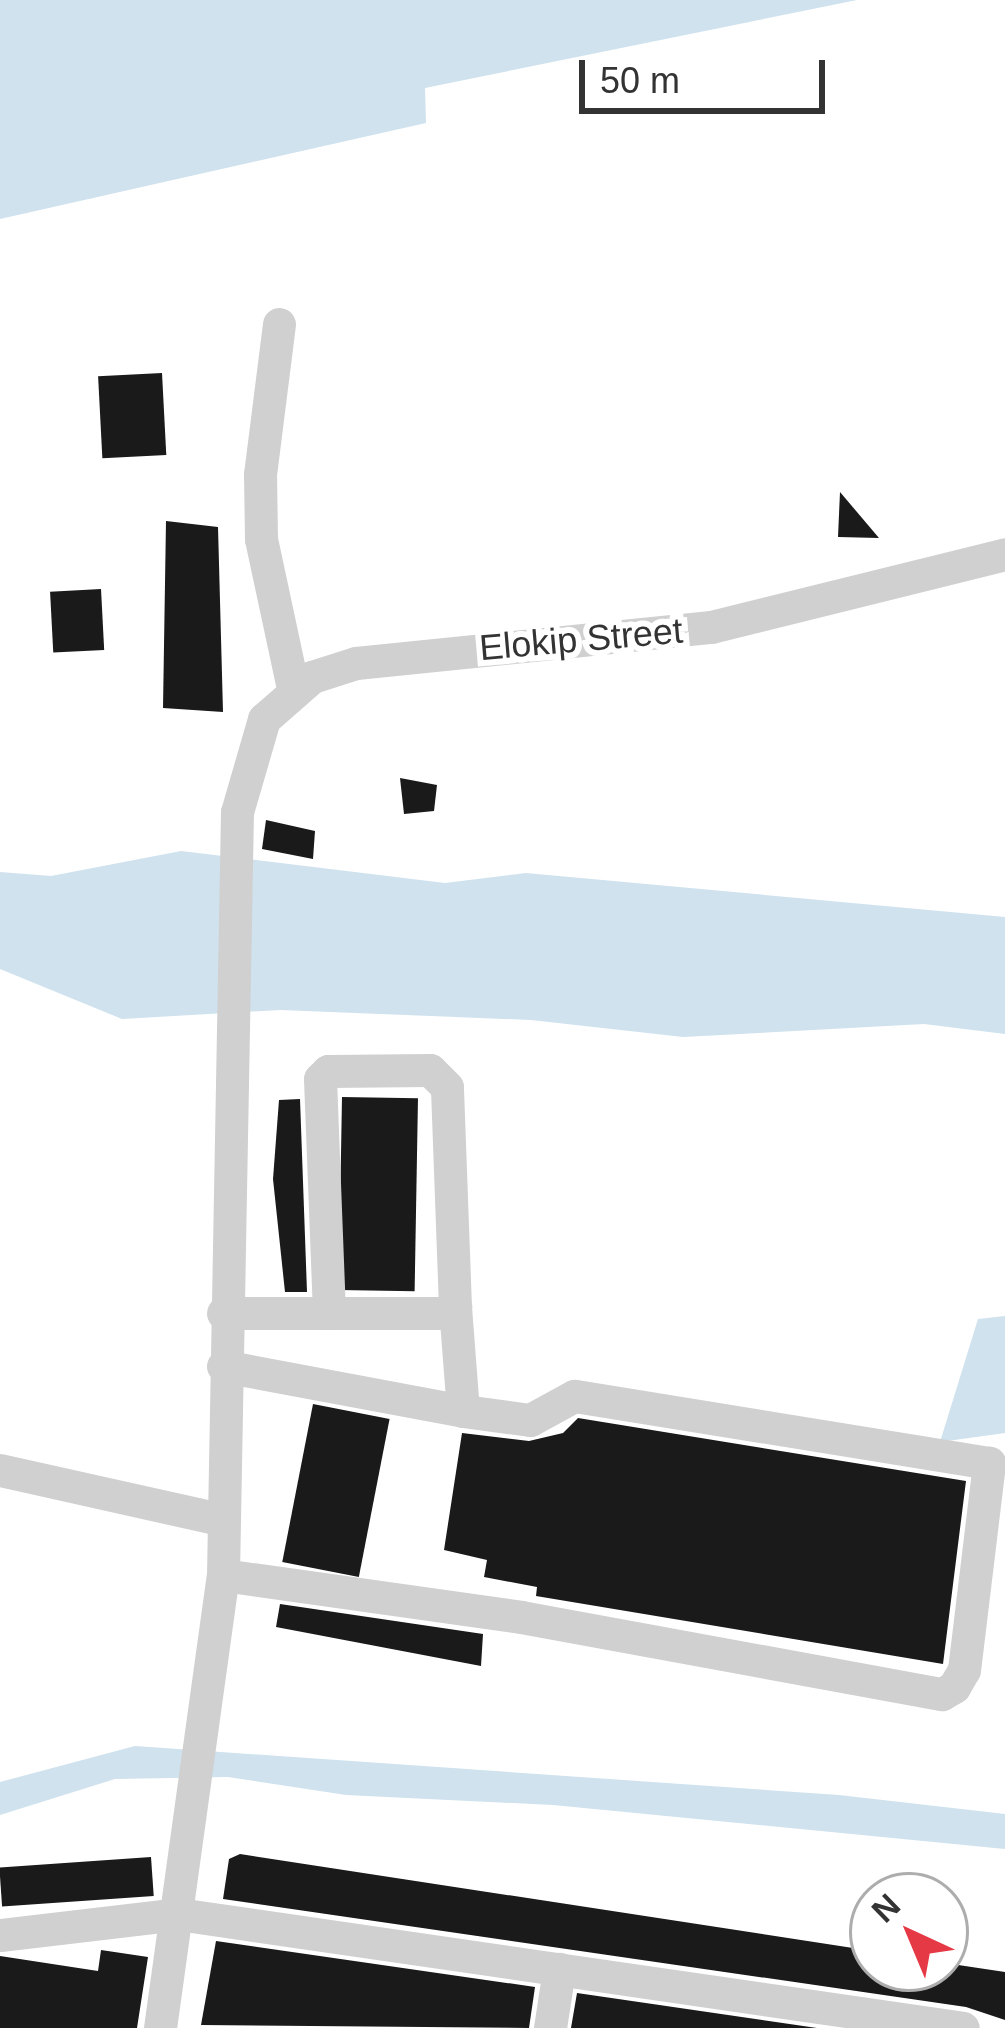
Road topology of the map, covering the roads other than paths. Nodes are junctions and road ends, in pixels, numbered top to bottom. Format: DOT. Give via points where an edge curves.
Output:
graph roads {
  1 [pos="279,324"];
  2 [pos="1005,554"];
  3 [pos="294,693"];
  4 [pos="455,1307"];
  5 [pos="223,1313"];
  6 [pos="329,1313"];
  7 [pos="223,1366"];
  8 [pos="463,1412"];
  9 [pos="0,1470"];
  10 [pos="223,1520"];
  11 [pos="223,1575"];
  12 [pos="178,1914"];
  13 [pos="0,1935"];
  14 [pos="559,1969"];
  15 [pos="905,2024"];
  16 [pos="160,2028"];
  17 [pos="550,2028"];
  18 [pos="963,2028"];
  1 -- 3 [label="street" via="260,474 261,539"];
  2 -- 3 [label="street, Elokip Street" via="711,627 356,663 311,677"];
  3 -- 5 [label="street, Elokip Street" via="264,719 237,812"];
  4 -- 6 [label="street"];
  4 -- 6 [label="street" via="447,1087 430,1070 328,1071 320,1079"];
  4 -- 8 [label="street"];
  5 -- 6 [label="street"];
  5 -- 7 [label="street, Elokip Street"];
  7 -- 8 [label="street"];
  7 -- 10 [label="street, Elokip Street"];
  8 -- 11 [label="street" via="530,1420 574,1396 980,1456 990,1477 964,1670 942,1694 521,1617"];
  9 -- 10 [label="street"];
  10 -- 11 [label="street, Elokip Street"];
  11 -- 12 [label="street, Elokip Street"];
  12 -- 13 [label="street"];
  12 -- 14 [label="street"];
  12 -- 16 [label="street, Elokip Street"];
  14 -- 15 [label="street"];
  14 -- 17 [label="street"];
  15 -- 18 [label="street"];
}
